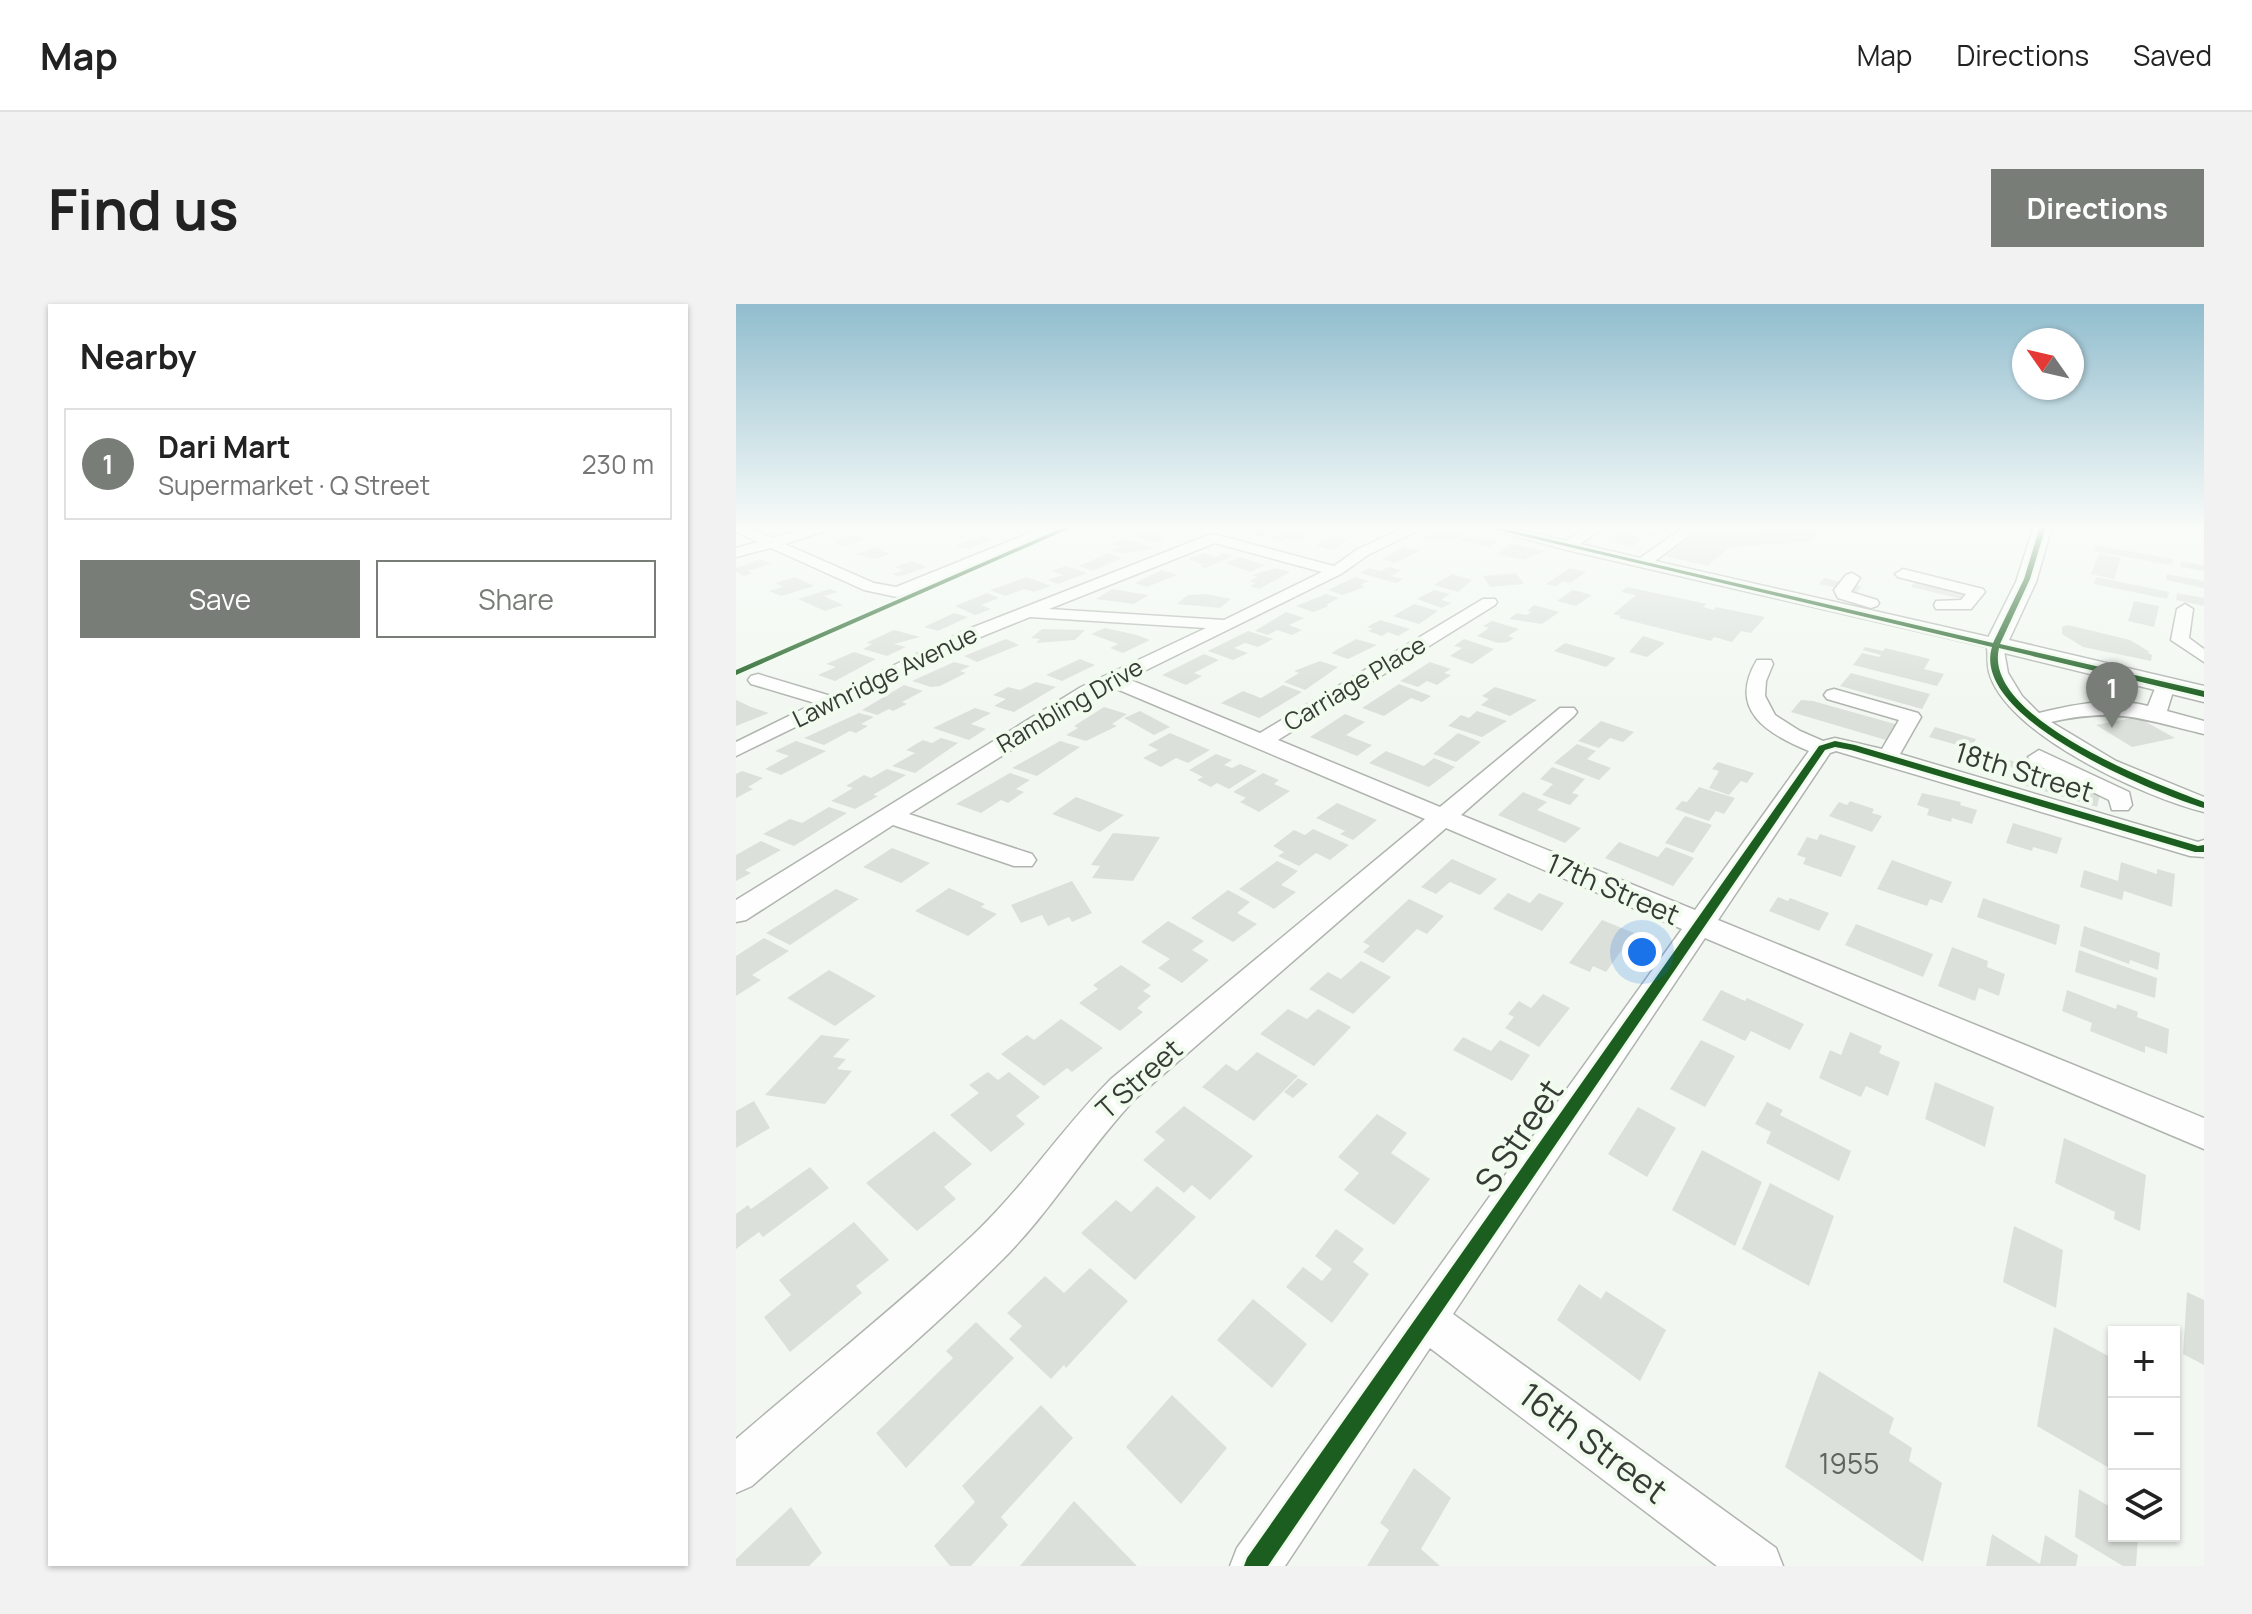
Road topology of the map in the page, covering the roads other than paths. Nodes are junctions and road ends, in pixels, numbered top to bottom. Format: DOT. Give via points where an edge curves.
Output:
graph roads {
  1 [pos="865,585"];
  2 [pos="916,585"];
  3 [pos="1097,585"];
  4 [pos="1308,585"];
  5 [pos="1741,585"];
  6 [pos="1846,585"];
  7 [pos="1953,585"];
  8 [pos="2025,585"];
  9 [pos="1489,602"];
  10 [pos="1939,603"];
  11 [pos="1902,604"];
  12 [pos="2185,609"];
  13 [pos="1024,614"];
  14 [pos="1227,625"];
  15 [pos="1996,644"];
  16 [pos="2204,657"];
  17 [pos="1764,664"];
  18 [pos="1110,679"];
  19 [pos="758,680"];
  20 [pos="2165,685"];
  21 [pos="2204,694"];
  22 [pos="1834,695"];
  23 [pos="831,702"];
  24 [pos="1567,712"];
  25 [pos="2156,714"];
  26 [pos="2034,720"];
  27 [pos="2204,728"];
  28 [pos="1262,741"];
  29 [pos="1828,746"];
  30 [pos="736,750"];
  31 [pos="2092,756"];
  32 [pos="1888,757"];
  33 [pos="2039,757"];
  34 [pos="2062,768"];
  35 [pos="2120,805"];
  36 [pos="2204,805"];
  37 [pos="890,816"];
  38 [pos="1443,818"];
  39 [pos="2202,850"];
  40 [pos="1023,860"];
  41 [pos="736,913"];
  42 [pos="1698,924"];
  43 [pos="2204,1134"];
  44 [pos="1427,1320"];
  45 [pos="736,1470"];
  46 [pos="1255,1566"];
  47 [pos="1758,1566"];
  1 -- 2 [label="street" via="897,592"];
  3 -- 13 [label="street, Lawnridge Avenue"];
  4 -- 14 [label="street, Rambling Drive"];
  5 -- 15 [label="street"];
  6 -- 11 [label="street" via="1844,595 1890,607"];
  7 -- 10 [label="street" via="1977,593 1971,600"];
  8 -- 15 [label="main road"];
  9 -- 28 [label="street, Carriage Place"];
  12 -- 16 [label="street" via="2180,640"];
  13 -- 14 [label="street"];
  13 -- 23 [label="street, Lawnridge Avenue"];
  14 -- 18 [label="street, Rambling Drive"];
  15 -- 20 [label="main road"];
  15 -- 26 [label="street" via="1998,679"];
  17 -- 29 [label="street, 18th Street" via="1755,683 1761,712 1781,731"];
  18 -- 28 [label="street, 17th Street"];
  18 -- 37 [label="street, Rambling Drive"];
  19 -- 23 [label="street"];
  20 -- 21 [label="main road"];
  20 -- 25 [label="street"];
  22 -- 32 [label="street" via="1911,717"];
  23 -- 30 [label="street, Lawnridge Avenue"];
  24 -- 38 [label="street, T Street"];
  25 -- 26 [label="street" via="2107,705"];
  25 -- 27 [label="street"];
  26 -- 31 [label="street"];
  28 -- 38 [label="street, 17th Street"];
  29 -- 32 [label="street, 18th Street"];
  29 -- 42 [label="street, S Street"];
  31 -- 34 [label="street"];
  31 -- 36 [label="street"];
  32 -- 39 [label="street, 18th Street"];
  33 -- 34 [label="street"];
  34 -- 35 [label="street" via="2121,797"];
  37 -- 40 [label="street"];
  37 -- 41 [label="street, Rambling Drive"];
  38 -- 42 [label="street, 17th Street"];
  38 -- 45 [label="street, T Street" via="1123,1089 987,1248"];
  42 -- 43 [label="street, 17th Street"];
  42 -- 44 [label="street, S Street"];
  44 -- 46 [label="street, S Street"];
  44 -- 47 [label="street, 16th Street"];
}
